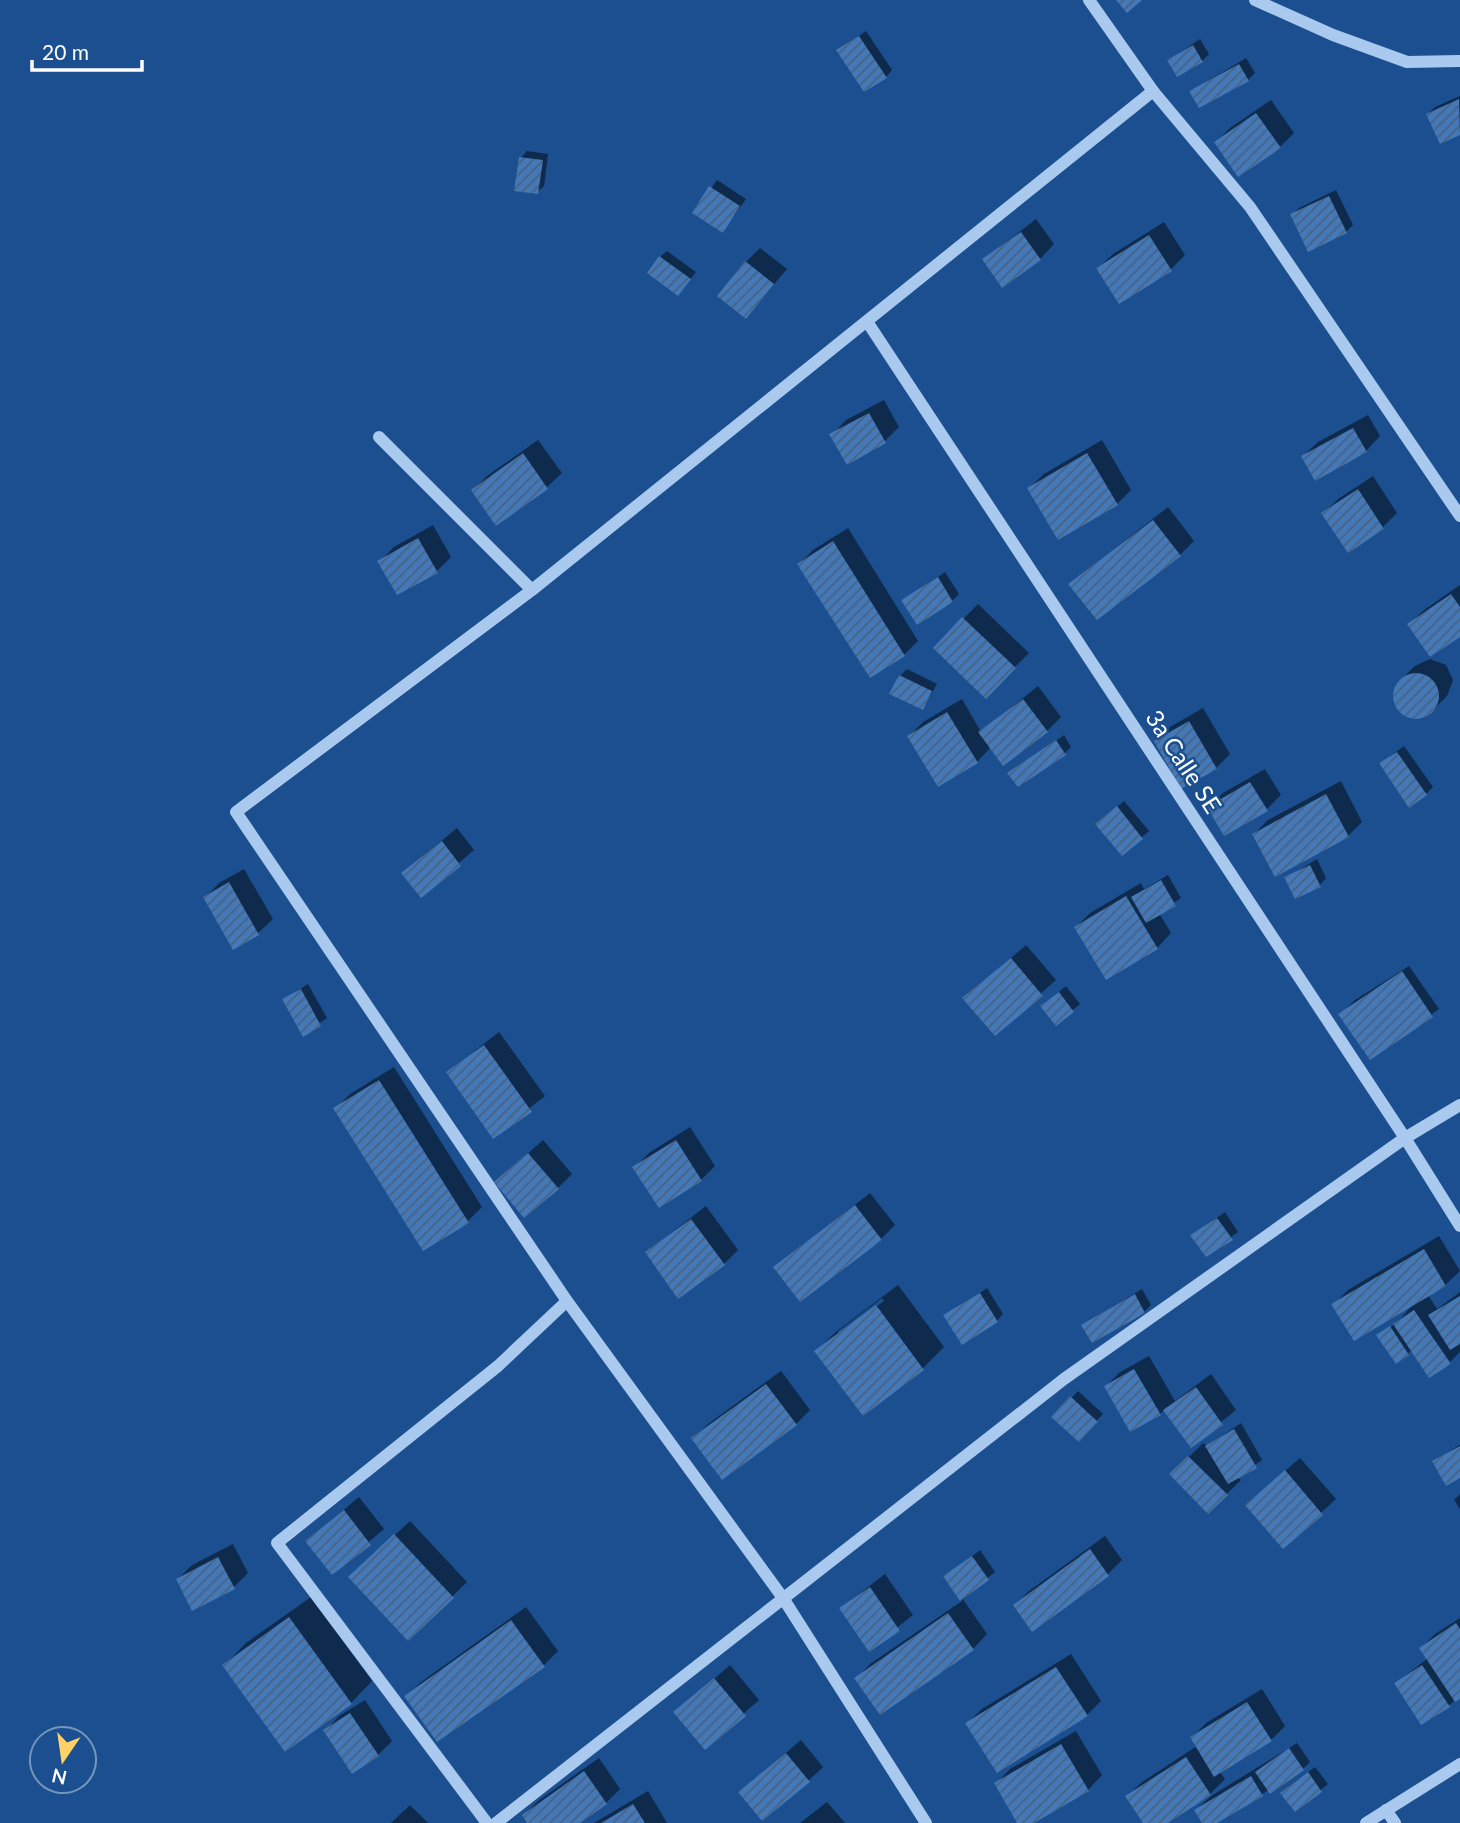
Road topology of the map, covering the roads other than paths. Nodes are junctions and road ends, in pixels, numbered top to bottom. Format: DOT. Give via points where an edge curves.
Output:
graph roads {
  1 [pos="1089,0"];
  2 [pos="1255,0"];
  3 [pos="1460,61"];
  4 [pos="1153,91"];
  5 [pos="868,323"];
  6 [pos="379,436"];
  7 [pos="1460,516"];
  8 [pos="532,590"];
  9 [pos="1460,1105"];
  10 [pos="1405,1138"];
  11 [pos="1460,1226"];
  12 [pos="567,1301"];
  13 [pos="783,1598"];
  14 [pos="1460,1764"];
  15 [pos="1386,1810"];
  16 [pos="487,1823"];
  17 [pos="496,1823"];
  18 [pos="926,1823"];
  19 [pos="1366,1823"];
  20 [pos="1395,1823"];
  1 -- 4 [label="street"];
  2 -- 3 [label="street" via="1407,62"];
  4 -- 5 [label="street"];
  4 -- 7 [label="street" via="1250,207"];
  5 -- 8 [label="street"];
  5 -- 10 [label="street, 3a Calle SE"];
  6 -- 8 [label="street"];
  8 -- 12 [label="street" via="236,812"];
  9 -- 10 [label="street"];
  10 -- 11 [label="street, 3a Calle SE"];
  10 -- 13 [label="street" via="1064,1379"];
  12 -- 13 [label="street"];
  12 -- 16 [label="street" via="498,1366 277,1543"];
  13 -- 17 [label="street"];
  13 -- 18 [label="street"];
  14 -- 15 [label="street"];
  15 -- 19 [label="street"];
  15 -- 20 [label="street"];
}
